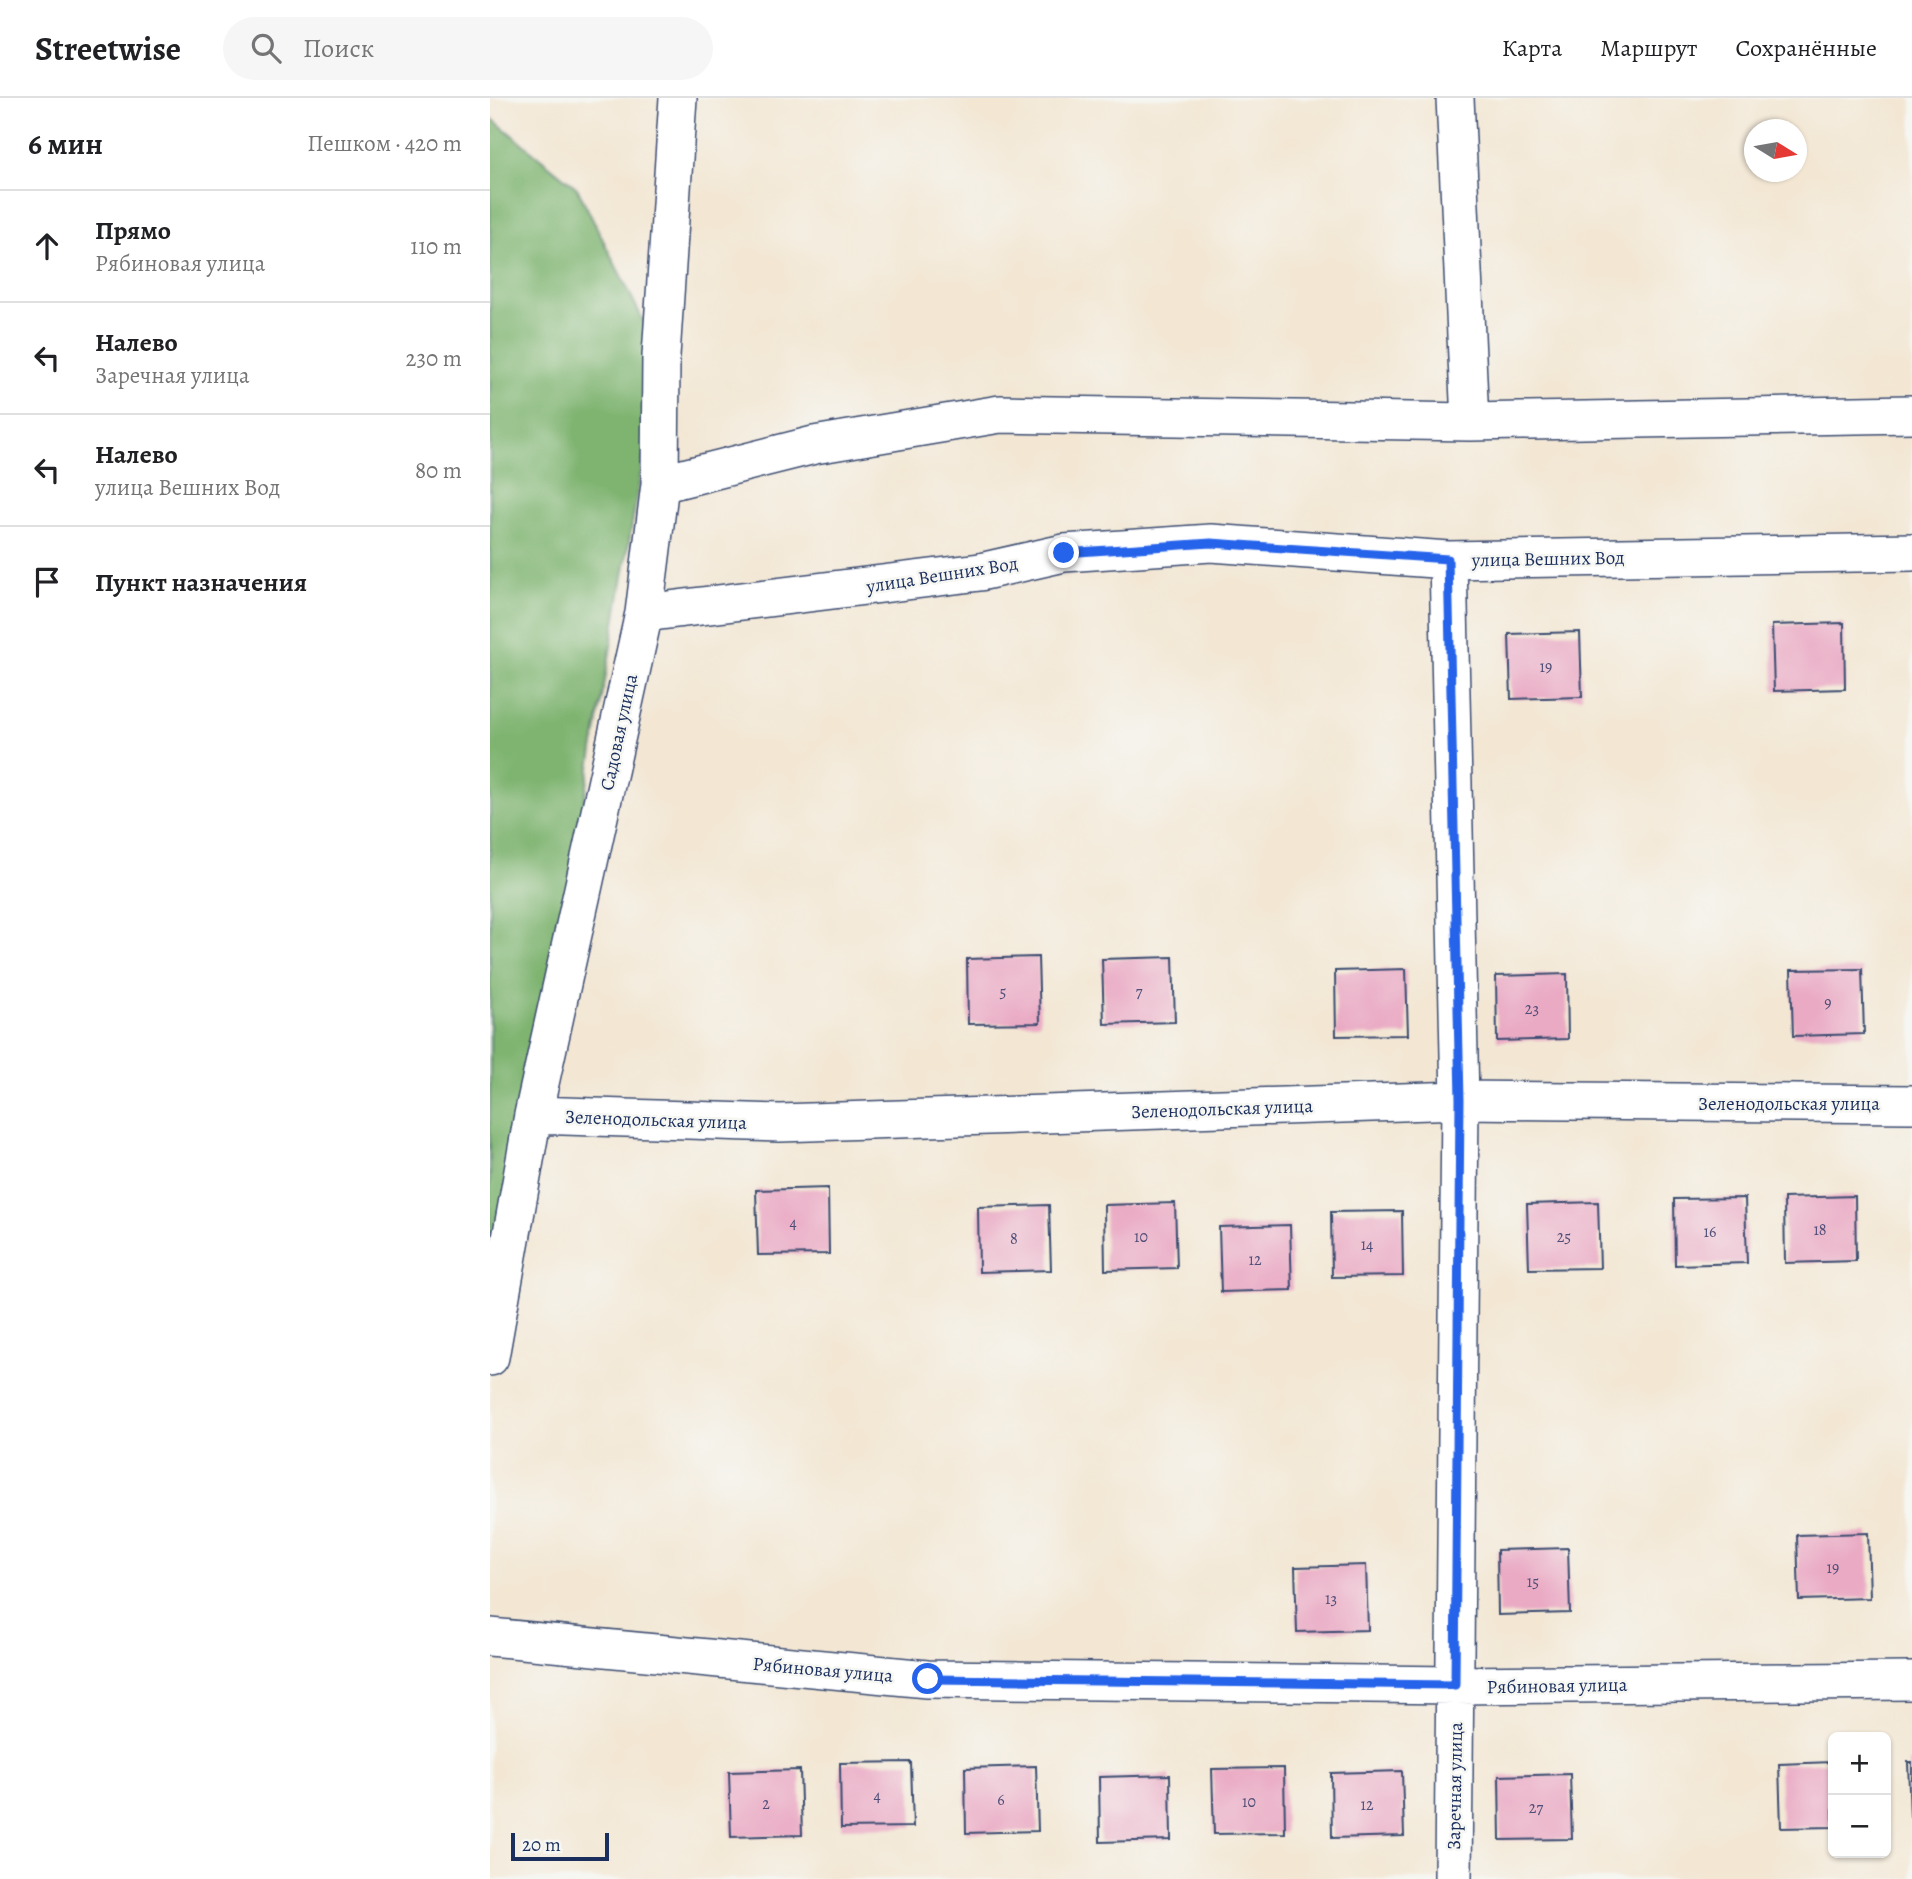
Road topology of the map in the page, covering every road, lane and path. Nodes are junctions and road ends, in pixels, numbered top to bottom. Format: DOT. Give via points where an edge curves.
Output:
graph roads {
  1 [pos="678,98"];
  2 [pos="1455,98"];
  3 [pos="1912,414"];
  4 [pos="1470,422"];
  5 [pos="660,484"];
  6 [pos="1912,552"];
  7 [pos="1448,559"];
  8 [pos="644,613"];
  9 [pos="1460,1100"];
  10 [pos="1912,1104"];
  11 [pos="533,1115"];
  12 [pos="490,1357"];
  13 [pos="490,1637"];
  14 [pos="1912,1681"];
  15 [pos="1455,1685"];
  16 [pos="1453,1879"];
  1 -- 5 [label="street, Садовая улица" via="662,356"];
  2 -- 4 [label="street"];
  3 -- 4 [label="street"];
  4 -- 5 [label="street" via="1000,414 814,445"];
  5 -- 8 [label="street, Садовая улица"];
  6 -- 7 [label="street, улица Вешних Вод"];
  7 -- 8 [label="street, улица Вешних Вод" via="1211,543 1064,553 979,572"];
  7 -- 9 [label="street, Заречная улица"];
  8 -- 11 [label="street, Садовая улица"];
  9 -- 10 [label="street, Зеленодольская улица"];
  9 -- 11 [label="street, Зеленодольская улица" via="780,1123"];
  9 -- 15 [label="street, Заречная улица"];
  11 -- 12 [label="street, Садовая улица"];
  13 -- 15 [label="street, Рябиновая улица" via="928,1679"];
  14 -- 15 [label="street, Рябиновая улица"];
  15 -- 16 [label="street, Заречная улица"];
}
